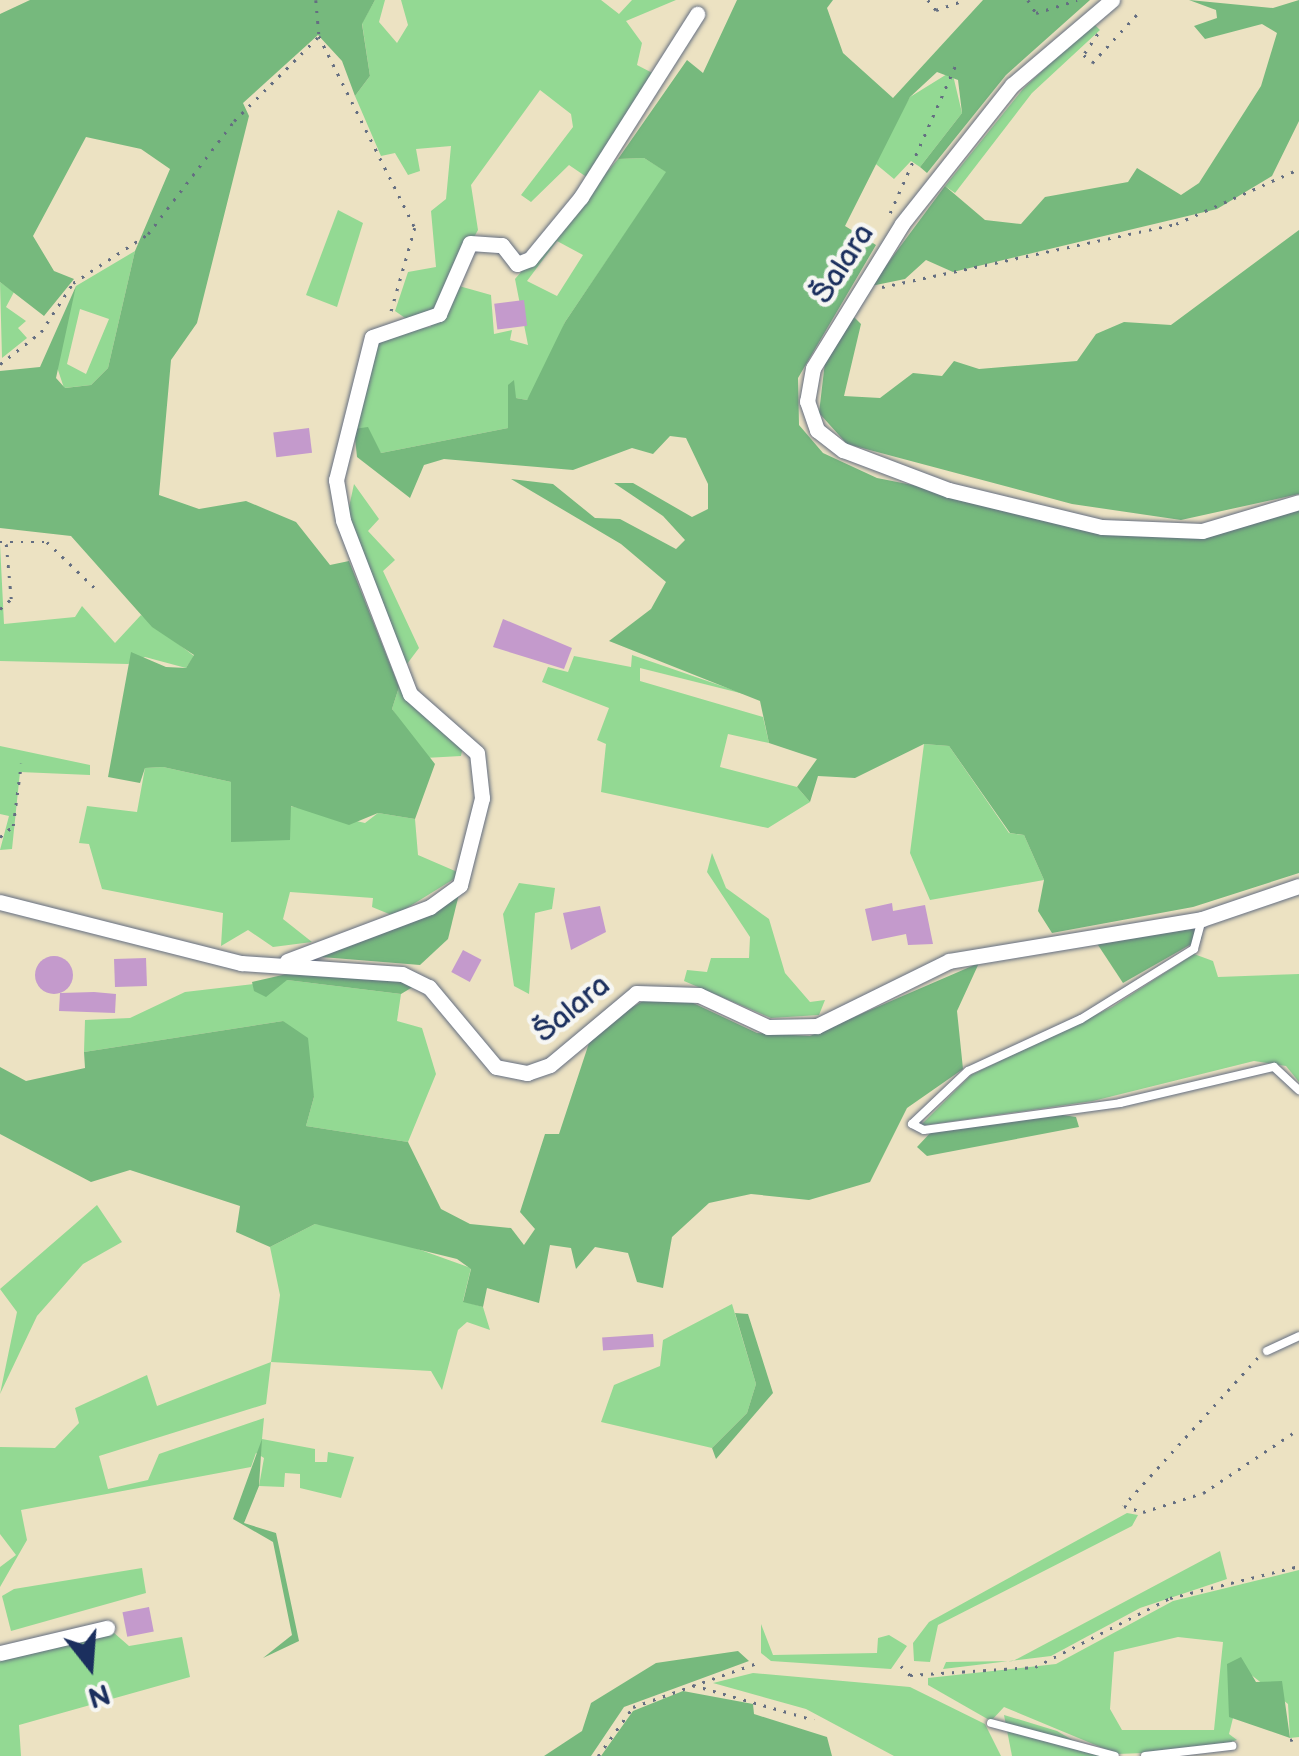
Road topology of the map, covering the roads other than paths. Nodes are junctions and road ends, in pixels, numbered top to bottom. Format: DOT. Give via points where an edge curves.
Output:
graph roads {
  1 [pos="1112,0"];
  2 [pos="697,14"];
  3 [pos="1299,502"];
  4 [pos="1299,886"];
  5 [pos="0,902"];
  6 [pos="1202,920"];
  7 [pos="279,964"];
  8 [pos="1299,1090"];
  9 [pos="1299,1336"];
  10 [pos="1268,1351"];
  11 [pos="106,1628"];
  12 [pos="0,1653"];
  13 [pos="992,1723"];
  14 [pos="1232,1746"];
  15 [pos="1115,1756"];
  16 [pos="1145,1756"];
  1 -- 3 [label="street, Šalara" via="1012,85 851,300 813,368 807,401 817,430 843,450 949,490 1102,527 1243,526"];
  2 -- 7 [label="street" via="581,197 530,258 518,264 502,245 470,243 439,314 386,326 361,368 336,480 343,520 410,694 477,753 482,798 460,885 430,908"];
  4 -- 6 [label="street, Šalara"];
  5 -- 7 [label="street, Šalara" via="241,963"];
  6 -- 7 [label="street, Šalara" via="949,962 817,1026 768,1027 699,996 636,993 550,1065 528,1073 476,1050 429,986 402,974"];
  6 -- 8 [label="lane" via="1194,949 1081,1019 968,1071 912,1124 924,1130 1120,1103 1274,1066"];
  9 -- 10 [label="lane"];
  11 -- 12 [label="street"];
  13 -- 15 [label="lane"];
  14 -- 16 [label="lane"];
}
